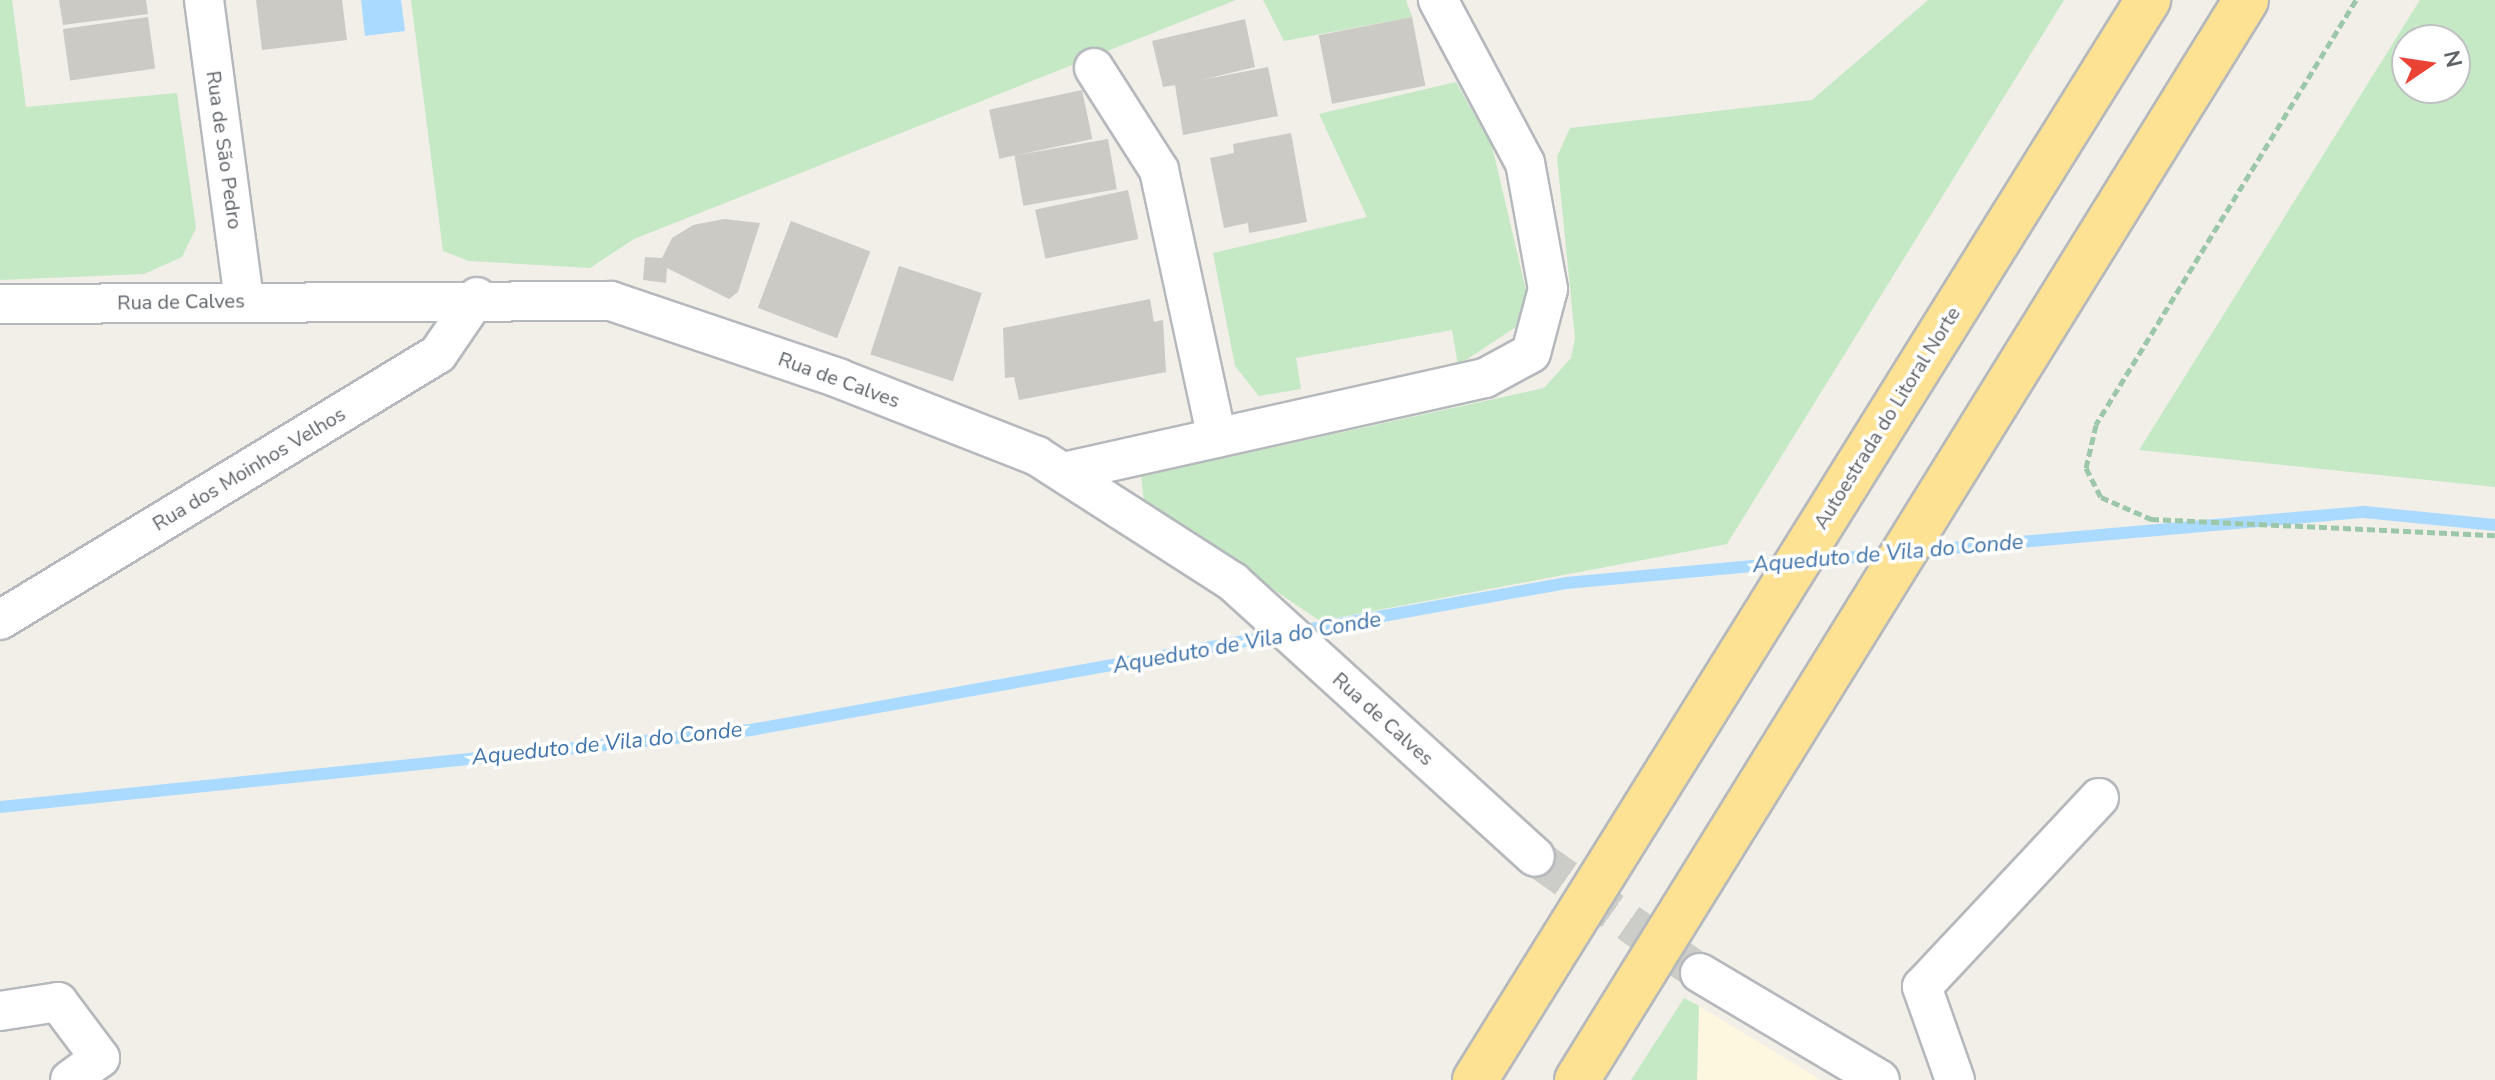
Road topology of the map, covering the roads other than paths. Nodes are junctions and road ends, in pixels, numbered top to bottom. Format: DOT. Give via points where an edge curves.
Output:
graph roads {
  1 [pos="204,0"];
  2 [pos="1438,0"];
  3 [pos="2148,0"];
  4 [pos="2246,0"];
  5 [pos="1094,68"];
  6 [pos="477,297"];
  7 [pos="244,301"];
  8 [pos="0,304"];
  9 [pos="1217,438"];
  10 [pos="1064,472"];
  11 [pos="0,620"];
  12 [pos="2099,798"];
  13 [pos="1535,857"];
  14 [pos="1700,973"];
  15 [pos="0,1011"];
  16 [pos="70,1080"];
  17 [pos="1475,1080"];
  18 [pos="1577,1080"];
  19 [pos="1880,1080"];
  20 [pos="1955,1080"];
  1 -- 7 [label="street, Rua de São Pedro"];
  2 -- 9 [label="street" via="1525,163 1548,289 1541,333 1531,353 1485,378"];
  3 -- 17 [label="highway, Autoestrada do Litoral Norte"];
  4 -- 18 [label="highway"];
  5 -- 9 [label="street" via="1159,170"];
  6 -- 7 [label="street, Rua de Calves"];
  6 -- 10 [label="street, Rua de Calves" via="611,301 838,378"];
  6 -- 11 [label="street, Rua dos Moinhos Velhos" via="438,354"];
  7 -- 8 [label="street, Rua de Calves"];
  9 -- 10 [label="street"];
  10 -- 13 [label="street, Rua de Calves" via="1233,582"];
  12 -- 20 [label="street" via="1922,987"];
  14 -- 19 [label="street"];
  15 -- 16 [label="street" via="58,1002 100,1058"];
}
